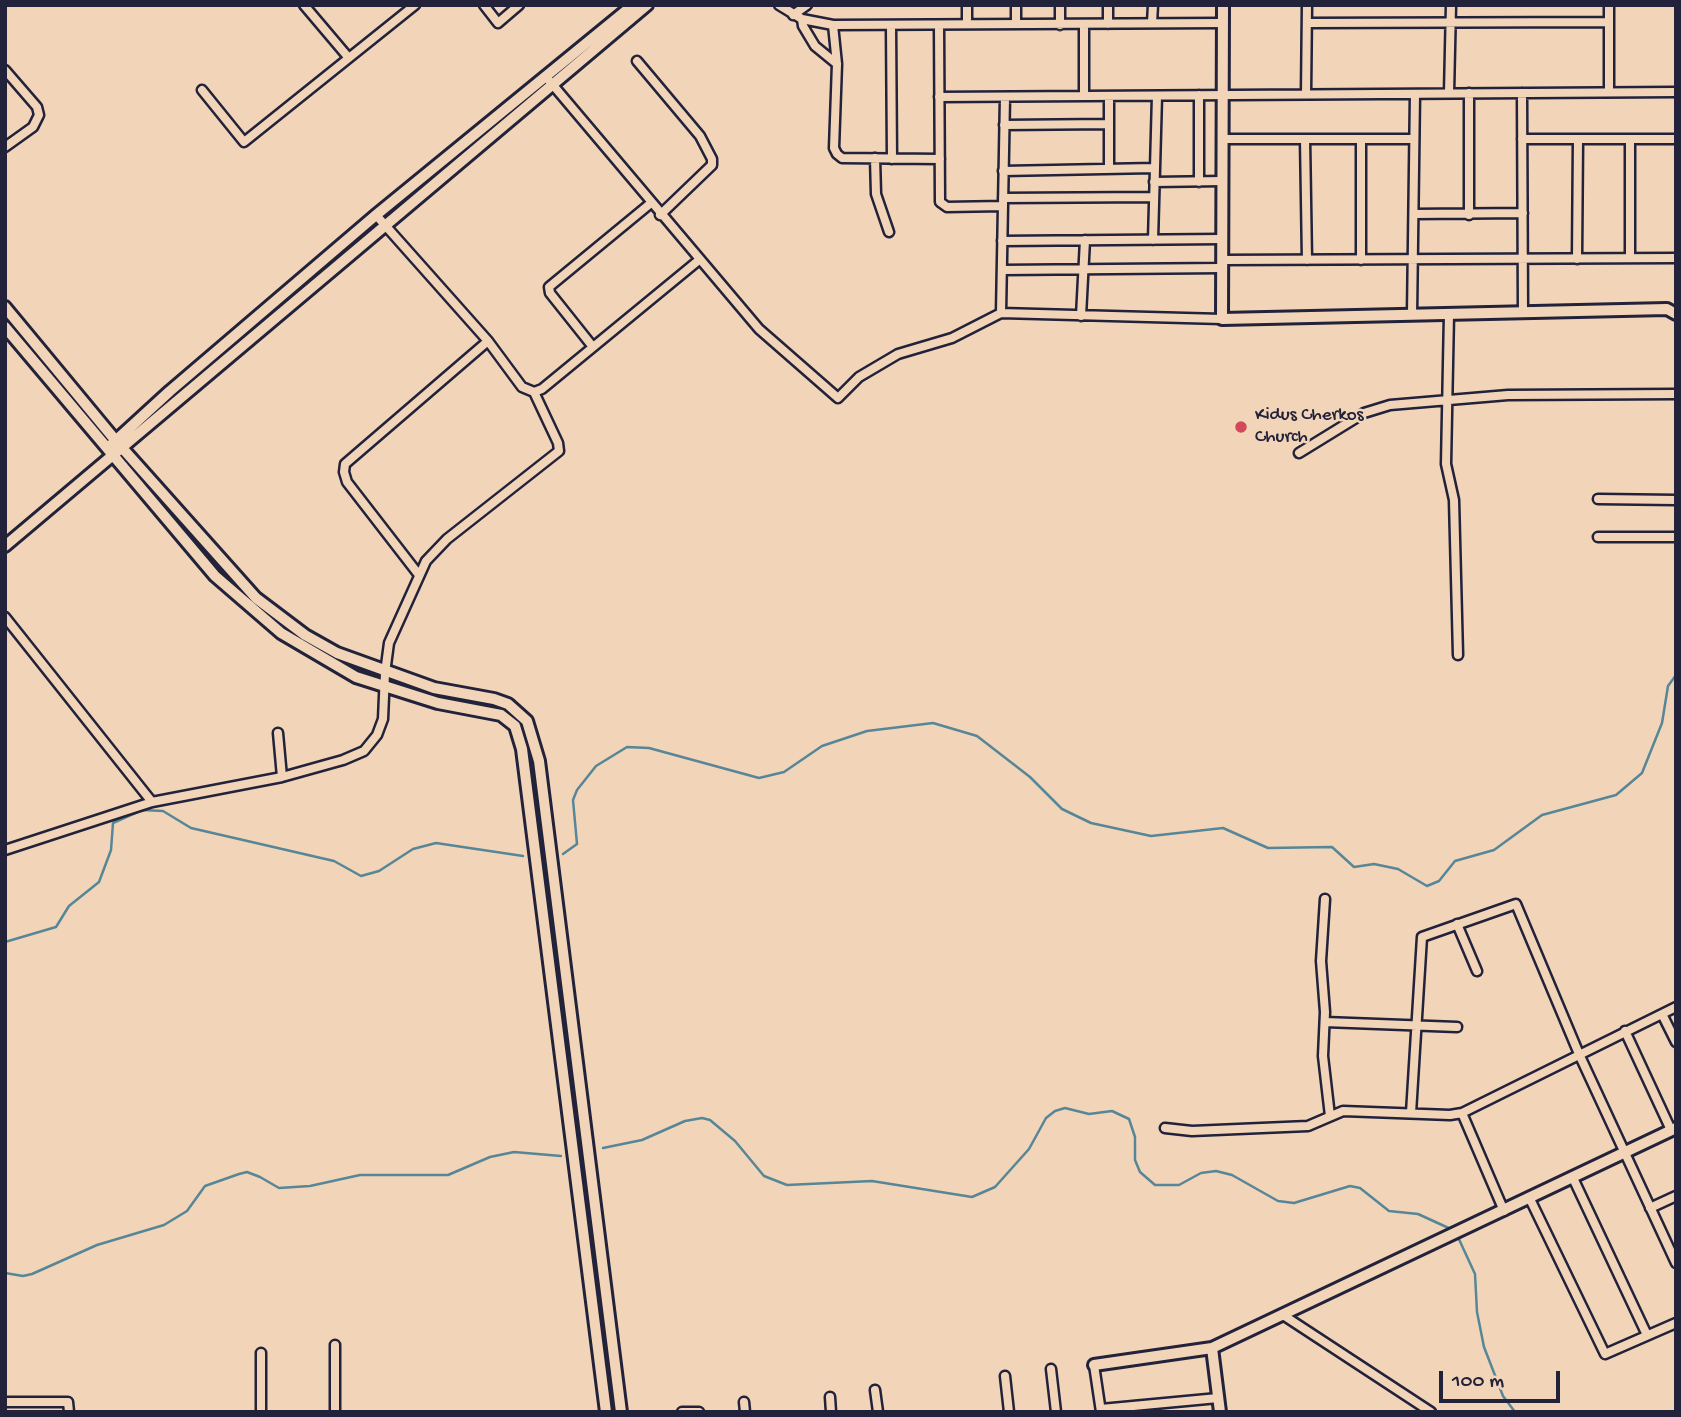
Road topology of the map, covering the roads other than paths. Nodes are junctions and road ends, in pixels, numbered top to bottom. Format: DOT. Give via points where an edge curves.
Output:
graph roads {
  1 [pos="304,5"];
  2 [pos="415,5"];
  3 [pos="484,5"];
  4 [pos="519,5"];
  5 [pos="633,5"];
  6 [pos="647,5"];
  7 [pos="779,5"];
  8 [pos="807,5"];
  9 [pos="967,5"];
  10 [pos="1017,5"];
  11 [pos="1060,5"];
  12 [pos="1108,5"];
  13 [pos="1153,5"];
  14 [pos="1223,5"];
  15 [pos="1307,5"];
  16 [pos="1451,5"];
  17 [pos="1609,5"];
  18 [pos="793,15"];
  19 [pos="802,19"];
  20 [pos="1451,22"];
  21 [pos="1609,22"];
  22 [pos="1153,23"];
  23 [pos="1223,23"];
  24 [pos="1307,23"];
  25 [pos="968,24"];
  26 [pos="1016,24"];
  27 [pos="1060,24"];
  28 [pos="1084,24"];
  29 [pos="1108,24"];
  30 [pos="833,25"];
  31 [pos="939,25"];
  32 [pos="891,26"];
  33 [pos="606,34"];
  34 [pos="348,57"];
  35 [pos="637,61"];
  36 [pos="836,64"];
  37 [pos="5,70"];
  38 [pos="550,82"];
  39 [pos="202,90"];
  40 [pos="1609,92"];
  41 [pos="1676,92"];
  42 [pos="1449,93"];
  43 [pos="1469,93"];
  44 [pos="1522,93"];
  45 [pos="1306,94"];
  46 [pos="1415,94"];
  47 [pos="1199,95"];
  48 [pos="1223,95"];
  49 [pos="1084,96"];
  50 [pos="1108,96"];
  51 [pos="1157,96"];
  52 [pos="939,97"];
  53 [pos="1005,97"];
  54 [pos="1109,124"];
  55 [pos="1004,125"];
  56 [pos="1223,139"];
  57 [pos="1305,139"];
  58 [pos="1361,139"];
  59 [pos="1414,139"];
  60 [pos="1522,139"];
  61 [pos="1578,139"];
  62 [pos="1630,139"];
  63 [pos="1676,139"];
  64 [pos="5,146"];
  65 [pos="874,158"];
  66 [pos="892,159"];
  67 [pos="940,159"];
  68 [pos="1109,168"];
  69 [pos="1154,169"];
  70 [pos="441,170"];
  71 [pos="1003,171"];
  72 [pos="1223,181"];
  73 [pos="1154,182"];
  74 [pos="1199,182"];
  75 [pos="1154,197"];
  76 [pos="1003,202"];
  77 [pos="651,203"];
  78 [pos="1523,213"];
  79 [pos="1414,214"];
  80 [pos="376,215"];
  81 [pos="660,215"];
  82 [pos="1469,215"];
  83 [pos="385,225"];
  84 [pos="889,232"];
  85 [pos="1222,239"];
  86 [pos="1085,240"];
  87 [pos="1153,240"];
  88 [pos="1002,242"];
  89 [pos="1630,258"];
  90 [pos="1676,258"];
  91 [pos="1523,259"];
  92 [pos="1577,259"];
  93 [pos="699,260"];
  94 [pos="1307,260"];
  95 [pos="1361,260"];
  96 [pos="1413,260"];
  97 [pos="1222,264"];
  98 [pos="1002,270"];
  99 [pos="1083,270"];
  100 [pos="280,305"];
  101 [pos="5,307"];
  102 [pos="1001,313"];
  103 [pos="1523,313"];
  104 [pos="1449,314"];
  105 [pos="1676,314"];
  106 [pos="1412,315"];
  107 [pos="1081,316"];
  108 [pos="1222,320"];
  109 [pos="5,327"];
  110 [pos="488,341"];
  111 [pos="593,347"];
  112 [pos="534,392"];
  113 [pos="1676,394"];
  114 [pos="1447,398"];
  115 [pos="115,448"];
  116 [pos="1299,453"];
  117 [pos="1598,499"];
  118 [pos="1676,500"];
  119 [pos="1598,537"];
  120 [pos="1676,537"];
  121 [pos="5,546"];
  122 [pos="419,575"];
  123 [pos="5,617"];
  124 [pos="1458,655"];
  125 [pos="384,673"];
  126 [pos="385,687"];
  127 [pos="278,733"];
  128 [pos="282,777"];
  129 [pos="152,802"];
  130 [pos="5,850"];
  131 [pos="1325,899"];
  132 [pos="1457,924"];
  133 [pos="1477,971"];
  134 [pos="1676,1007"];
  135 [pos="1662,1014"];
  136 [pos="1325,1022"];
  137 [pos="1416,1026"];
  138 [pos="1457,1027"];
  139 [pos="1625,1031"];
  140 [pos="1676,1042"];
  141 [pos="1579,1054"];
  142 [pos="576,1065"];
  143 [pos="564,1068"];
  144 [pos="1412,1113"];
  145 [pos="1462,1113"];
  146 [pos="1330,1116"];
  147 [pos="1165,1128"];
  148 [pos="1673,1129"];
  149 [pos="1625,1152"];
  150 [pos="1573,1178"];
  151 [pos="1676,1196"];
  152 [pos="1530,1199"];
  153 [pos="1650,1208"];
  154 [pos="1504,1211"];
  155 [pos="601,1251"];
  156 [pos="587,1254"];
  157 [pos="1676,1264"];
  158 [pos="1283,1315"];
  159 [pos="1676,1323"];
  160 [pos="1647,1335"];
  161 [pos="335,1345"];
  162 [pos="1212,1348"];
  163 [pos="261,1353"];
  164 [pos="1094,1365"];
  165 [pos="1051,1369"];
  166 [pos="1005,1376"];
  167 [pos="874,1390"];
  168 [pos="830,1397"];
  169 [pos="1218,1398"];
  170 [pos="5,1402"];
  171 [pos="1181,1407"];
  172 [pos="1101,1410"];
  173 [pos="69,1412"];
  174 [pos="261,1412"];
  175 [pos="335,1412"];
  176 [pos="606,1412"];
  177 [pos="621,1412"];
  178 [pos="682,1412"];
  179 [pos="699,1412"];
  180 [pos="831,1412"];
  181 [pos="878,1412"];
  182 [pos="1009,1412"];
  183 [pos="1056,1412"];
  184 [pos="1220,1412"];
  185 [pos="1431,1412"];
  1 -- 34 [label="street"];
  2 -- 34 [label="street"];
  3 -- 4 [label="street" via="498,23"];
  5 -- 33 [label="street"];
  6 -- 33 [label="street"];
  7 -- 18 [label="street"];
  8 -- 18 [label="street"];
  9 -- 25 [label="street"];
  10 -- 26 [label="street"];
  11 -- 27 [label="street"];
  12 -- 29 [label="street"];
  13 -- 22 [label="street"];
  14 -- 23 [label="street"];
  15 -- 24 [label="street"];
  16 -- 20 [label="street"];
  17 -- 21 [label="street"];
  18 -- 19 [label="street"];
  19 -- 30 [label="street"];
  19 -- 36 [label="street" via="815,47"];
  20 -- 21 [label="street"];
  20 -- 24 [label="street"];
  20 -- 42 [label="street"];
  21 -- 40 [label="street"];
  22 -- 23 [label="street"];
  22 -- 29 [label="street"];
  23 -- 48 [label="street"];
  24 -- 45 [label="street"];
  25 -- 26 [label="street"];
  25 -- 31 [label="street"];
  26 -- 27 [label="street"];
  27 -- 28 [label="street"];
  28 -- 29 [label="street"];
  28 -- 49 [label="street"];
  30 -- 32 [label="street"];
  30 -- 36 [label="street"];
  31 -- 32 [label="street"];
  31 -- 52 [label="street"];
  32 -- 66 [label="street"];
  33 -- 38 [label="street"];
  34 -- 39 [label="street" via="244,142"];
  35 -- 81 [label="street" via="700,136 712,159 712,165"];
  36 -- 65 [label="street" via="835,151 842,158"];
  37 -- 64 [label="street" via="39,115 33,127"];
  38 -- 70 [label="street"];
  38 -- 77 [label="street"];
  40 -- 41 [label="street"];
  40 -- 44 [label="street"];
  42 -- 43 [label="street"];
  42 -- 46 [label="street"];
  43 -- 44 [label="street"];
  43 -- 82 [label="street"];
  44 -- 60 [label="street"];
  45 -- 46 [label="street"];
  45 -- 48 [label="street"];
  46 -- 59 [label="street"];
  47 -- 48 [label="street"];
  47 -- 51 [label="street"];
  47 -- 74 [label="street"];
  48 -- 56 [label="street"];
  49 -- 50 [label="street"];
  49 -- 53 [label="street"];
  50 -- 51 [label="street"];
  50 -- 54 [label="street"];
  51 -- 69 [label="street"];
  52 -- 53 [label="street"];
  52 -- 67 [label="street"];
  53 -- 55 [label="street"];
  54 -- 55 [label="street"];
  54 -- 68 [label="street"];
  55 -- 71 [label="street"];
  56 -- 57 [label="street"];
  56 -- 72 [label="street"];
  57 -- 58 [label="street"];
  57 -- 94 [label="street"];
  58 -- 59 [label="street"];
  58 -- 95 [label="street"];
  59 -- 79 [label="street"];
  60 -- 61 [label="street"];
  60 -- 78 [label="street"];
  61 -- 62 [label="street"];
  61 -- 92 [label="street"];
  62 -- 63 [label="street"];
  62 -- 89 [label="street"];
  65 -- 66 [label="street"];
  65 -- 84 [label="street" via="876,194"];
  66 -- 67 [label="street"];
  67 -- 76 [label="street" via="941,205"];
  68 -- 69 [label="street"];
  68 -- 71 [label="street"];
  69 -- 73 [label="street"];
  70 -- 80 [label="street"];
  70 -- 83 [label="street"];
  71 -- 76 [label="street"];
  72 -- 74 [label="street"];
  72 -- 85 [label="street"];
  73 -- 74 [label="street"];
  73 -- 75 [label="street"];
  75 -- 76 [label="street"];
  75 -- 87 [label="street"];
  76 -- 88 [label="street"];
  77 -- 81 [label="street"];
  77 -- 111 [label="street" via="549,287"];
  78 -- 82 [label="street"];
  78 -- 91 [label="street"];
  79 -- 82 [label="street"];
  79 -- 96 [label="street"];
  80 -- 83 [label="street"];
  80 -- 100 [label="street"];
  81 -- 93 [label="street"];
  83 -- 100 [label="street"];
  83 -- 110 [label="street"];
  85 -- 87 [label="street"];
  85 -- 97 [label="street"];
  86 -- 87 [label="street"];
  86 -- 88 [label="street"];
  86 -- 99 [label="street"];
  88 -- 98 [label="street"];
  89 -- 90 [label="street"];
  89 -- 92 [label="street"];
  91 -- 92 [label="street"];
  91 -- 96 [label="street"];
  91 -- 103 [label="street"];
  93 -- 102 [label="street" via="759,329 838,398 859,377 898,354 952,338"];
  93 -- 111 [label="street"];
  94 -- 95 [label="street"];
  94 -- 97 [label="street"];
  95 -- 96 [label="street"];
  96 -- 106 [label="street"];
  97 -- 99 [label="street"];
  97 -- 108 [label="street"];
  98 -- 99 [label="street"];
  98 -- 102 [label="street"];
  99 -- 107 [label="street"];
  100 -- 115 [label="street"];
  101 -- 115 [label="street"];
  102 -- 107 [label="street"];
  103 -- 104 [label="street"];
  103 -- 105 [label="street" via="1667,309"];
  104 -- 106 [label="street"];
  104 -- 114 [label="street"];
  106 -- 108 [label="street"];
  107 -- 108 [label="street"];
  109 -- 115 [label="street"];
  110 -- 112 [label="street" via="522,387"];
  110 -- 122 [label="street" via="345,464 347,482"];
  111 -- 112 [label="street"];
  112 -- 122 [label="street" via="558,443 557,456 447,539"];
  113 -- 114 [label="street"];
  114 -- 116 [label="street" via="1364,413"];
  114 -- 124 [label="street" via="1446,464 1454,500"];
  115 -- 121 [label="street"];
  115 -- 125 [label="street" via="256,597 304,635"];
  115 -- 126 [label="street" via="215,576 242,601 324,660"];
  117 -- 118 [label="street"];
  119 -- 120 [label="street"];
  122 -- 125 [label="street" via="397,621"];
  123 -- 129 [label="street"];
  125 -- 126 [label="street"];
  125 -- 142 [label="street" via="494,699 519,711 527,721 539,761"];
  126 -- 128 [label="street" via="383,719 364,751"];
  126 -- 143 [label="street" via="438,704 501,715 519,734"];
  127 -- 128 [label="street"];
  128 -- 129 [label="street"];
  129 -- 130 [label="street"];
  131 -- 136 [label="street" via="1321,961"];
  132 -- 133 [label="street"];
  132 -- 137 [label="street" via="1422,937"];
  132 -- 141 [label="street" via="1516,904"];
  134 -- 135 [label="street"];
  135 -- 139 [label="street"];
  135 -- 140 [label="street"];
  136 -- 137 [label="street"];
  136 -- 146 [label="street" via="1323,1056"];
  137 -- 138 [label="street"];
  137 -- 144 [label="street"];
  139 -- 141 [label="street"];
  139 -- 148 [label="street"];
  141 -- 145 [label="street"];
  141 -- 149 [label="street"];
  142 -- 143 [label="street"];
  142 -- 155 [label="street"];
  143 -- 156 [label="street"];
  144 -- 145 [label="street"];
  144 -- 146 [label="street" via="1343,1111"];
  145 -- 154 [label="street"];
  146 -- 147 [label="street" via="1308,1126 1266,1130"];
  148 -- 149 [label="street"];
  149 -- 150 [label="street"];
  149 -- 153 [label="street"];
  150 -- 152 [label="street"];
  150 -- 160 [label="street"];
  151 -- 153 [label="street"];
  152 -- 154 [label="street"];
  152 -- 160 [label="street" via="1605,1354"];
  153 -- 157 [label="street"];
  154 -- 158 [label="street"];
  155 -- 156 [label="street"];
  155 -- 177 [label="street"];
  156 -- 176 [label="street"];
  158 -- 162 [label="street"];
  158 -- 185 [label="street"];
  159 -- 160 [label="street"];
  161 -- 175 [label="street"];
  162 -- 164 [label="street"];
  162 -- 169 [label="street"];
  163 -- 174 [label="street"];
  164 -- 172 [label="street"];
  165 -- 183 [label="street"];
  166 -- 182 [label="street"];
  167 -- 181 [label="street"];
  168 -- 180 [label="street"];
  169 -- 171 [label="street"];
  169 -- 184 [label="street"];
  170 -- 173 [label="street" via="68,1402"];
  171 -- 172 [label="street"];
  178 -- 179 [label="street"];
}
